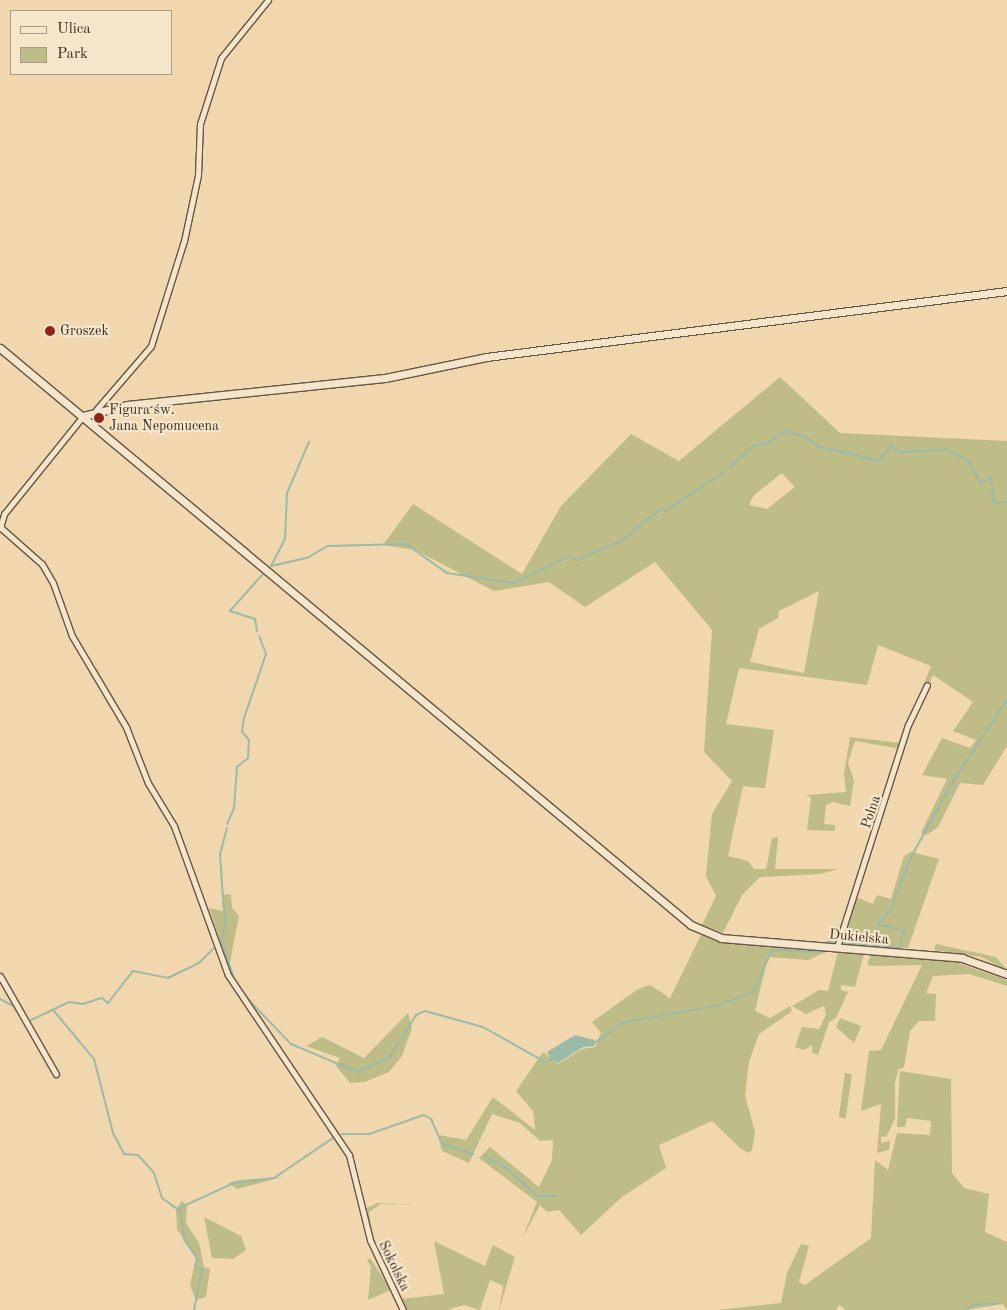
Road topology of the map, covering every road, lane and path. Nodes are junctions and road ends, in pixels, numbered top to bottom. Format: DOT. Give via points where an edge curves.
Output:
graph roads {
  1 [pos="268,0"];
  2 [pos="1007,290"];
  3 [pos="0,348"];
  4 [pos="96,410"];
  5 [pos="83,416"];
  6 [pos="2,512"];
  7 [pos="0,528"];
  8 [pos="927,685"];
  9 [pos="838,947"];
  10 [pos="1007,974"];
  11 [pos="0,976"];
  12 [pos="56,1074"];
  13 [pos="403,1310"];
  1 -- 4 [label="street" via="219,64 200,124 198,175 184,241 150,346"];
  2 -- 4 [label="main road" via="494,356 385,378"];
  3 -- 5 [label="main road"];
  4 -- 5 [label="main road"];
  5 -- 6 [label="street"];
  5 -- 9 [label="main road, Dukielska" via="706,934"];
  6 -- 7 [label="street"];
  7 -- 13 [label="street, Sokolska" via="42,564 53,583 72,636 126,727 148,783 174,826 228,975 349,1155 370,1240"];
  8 -- 9 [label="street, Polna" via="908,725"];
  9 -- 10 [label="main road, Dukielska" via="962,958"];
  11 -- 12 [label="street"];
}
